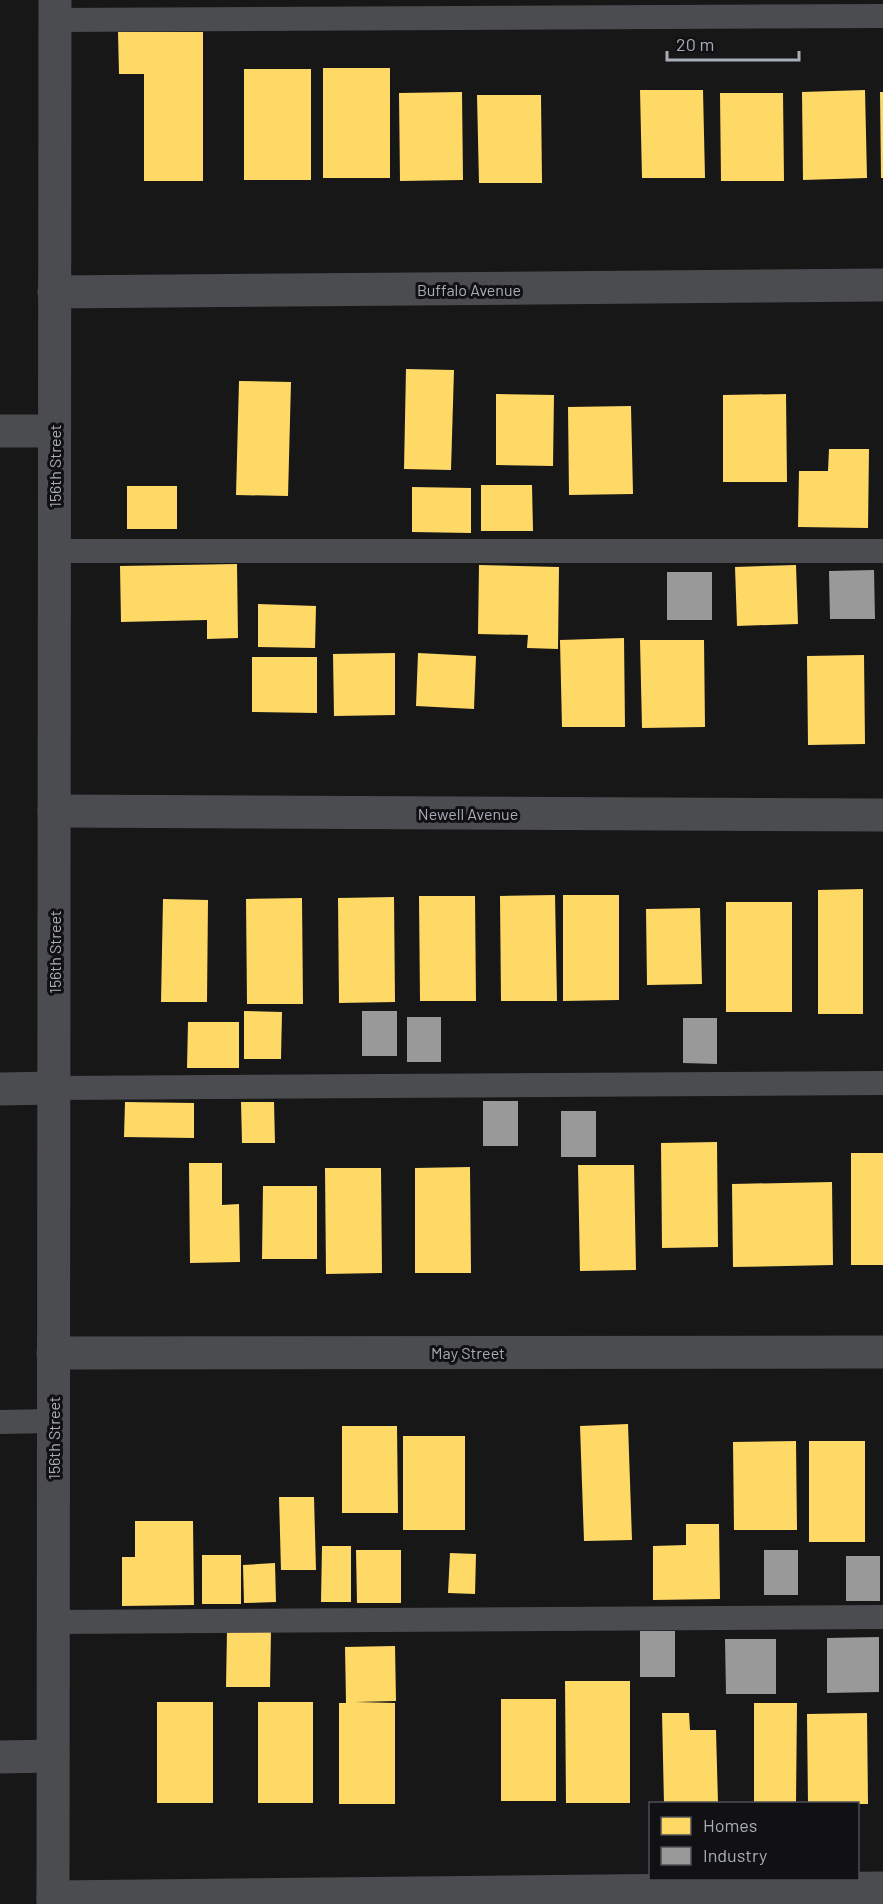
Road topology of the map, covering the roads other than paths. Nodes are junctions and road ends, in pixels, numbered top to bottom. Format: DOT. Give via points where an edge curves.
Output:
graph roads {
  1 [pos="54,10"];
  2 [pos="883,16"];
  3 [pos="883,285"];
  4 [pos="54,292"];
  5 [pos="0,431"];
  6 [pos="54,431"];
  7 [pos="54,551"];
  8 [pos="883,551"];
  9 [pos="54,811"];
  10 [pos="883,815"];
  11 [pos="883,1083"];
  12 [pos="54,1088"];
  13 [pos="0,1089"];
  14 [pos="883,1352"];
  15 [pos="53,1353"];
  16 [pos="53,1421"];
  17 [pos="0,1422"];
  18 [pos="883,1617"];
  19 [pos="53,1622"];
  20 [pos="53,1756"];
  21 [pos="0,1757"];
  22 [pos="883,1888"];
  23 [pos="53,1900"];
  1 -- 2 [label="lane"];
  1 -- 4 [label="street, 156th Street"];
  3 -- 4 [label="street, Buffalo Avenue"];
  4 -- 6 [label="street, 156th Street"];
  5 -- 6 [label="street"];
  6 -- 7 [label="street, 156th Street"];
  7 -- 8 [label="lane"];
  7 -- 9 [label="street, 156th Street"];
  9 -- 10 [label="street, Newell Avenue"];
  9 -- 12 [label="street, 156th Street"];
  11 -- 12 [label="lane"];
  12 -- 13 [label="street"];
  12 -- 15 [label="street, 156th Street"];
  14 -- 15 [label="street, May Street"];
  15 -- 16 [label="street, 156th Street"];
  16 -- 17 [label="lane"];
  16 -- 19 [label="street, 156th Street"];
  18 -- 19 [label="lane"];
  19 -- 20 [label="street, 156th Street"];
  20 -- 21 [label="street"];
  20 -- 23 [label="street, 156th Street"];
  22 -- 23 [label="street"];
}
